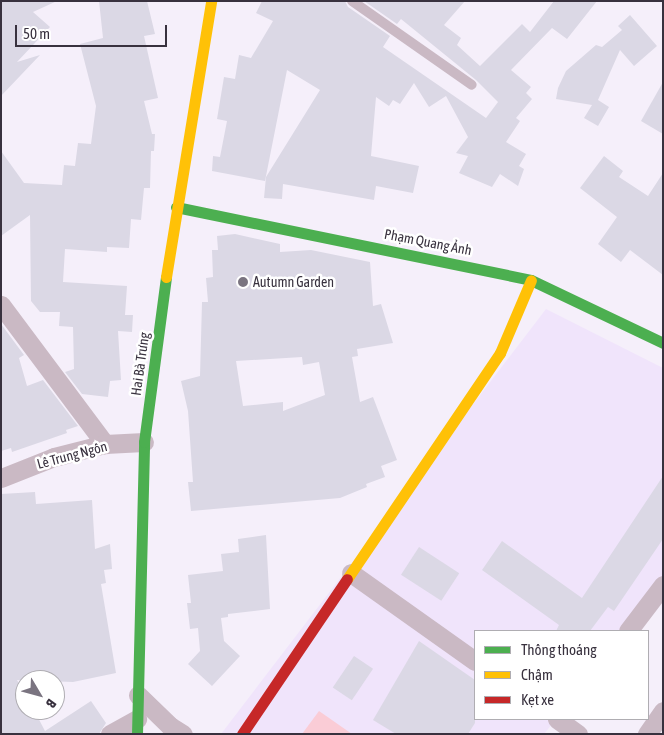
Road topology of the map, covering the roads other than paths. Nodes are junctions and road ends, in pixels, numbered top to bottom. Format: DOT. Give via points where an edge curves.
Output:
graph roads {
  1 [pos="211,1"];
  2 [pos="352,1"];
  3 [pos="472,85"];
  4 [pos="176,206"];
  5 [pos="531,280"];
  6 [pos="1,305"];
  7 [pos="663,343"];
  8 [pos="144,442"];
  9 [pos="105,444"];
  10 [pos="1,478"];
  11 [pos="351,573"];
  12 [pos="663,585"];
  13 [pos="629,630"];
  14 [pos="474,660"];
  15 [pos="138,695"];
  16 [pos="663,712"];
  17 [pos="558,723"];
  18 [pos="137,726"];
  19 [pos="245,730"];
  20 [pos="110,734"];
  21 [pos="183,734"];
  22 [pos="228,734"];
  23 [pos="578,734"];
  24 [pos="647,734"];
  1 -- 4 [label="street, Hai Bà Trưng"];
  2 -- 3 [label="lane"];
  4 -- 5 [label="street, Phạm Quang Ảnh"];
  4 -- 8 [label="street, Hai Bà Trưng"];
  5 -- 7 [label="street, Phạm Quang Ảnh"];
  5 -- 11 [label="street" via="500,353"];
  6 -- 9 [label="street"];
  8 -- 9 [label="street, Lê Trung Ngôn"];
  8 -- 15 [label="street, Hai Bà Trưng"];
  9 -- 10 [label="street, Lê Trung Ngôn" via="54,457"];
  11 -- 14 [label="street"];
  11 -- 19 [label="street"];
  12 -- 13 [label="street"];
  15 -- 18 [label="street, Hai Bà Trưng"];
  15 -- 21 [label="street"];
  16 -- 24 [label="street"];
  17 -- 23 [label="street"];
  18 -- 20 [label="street"];
  19 -- 22 [label="street"];
}
